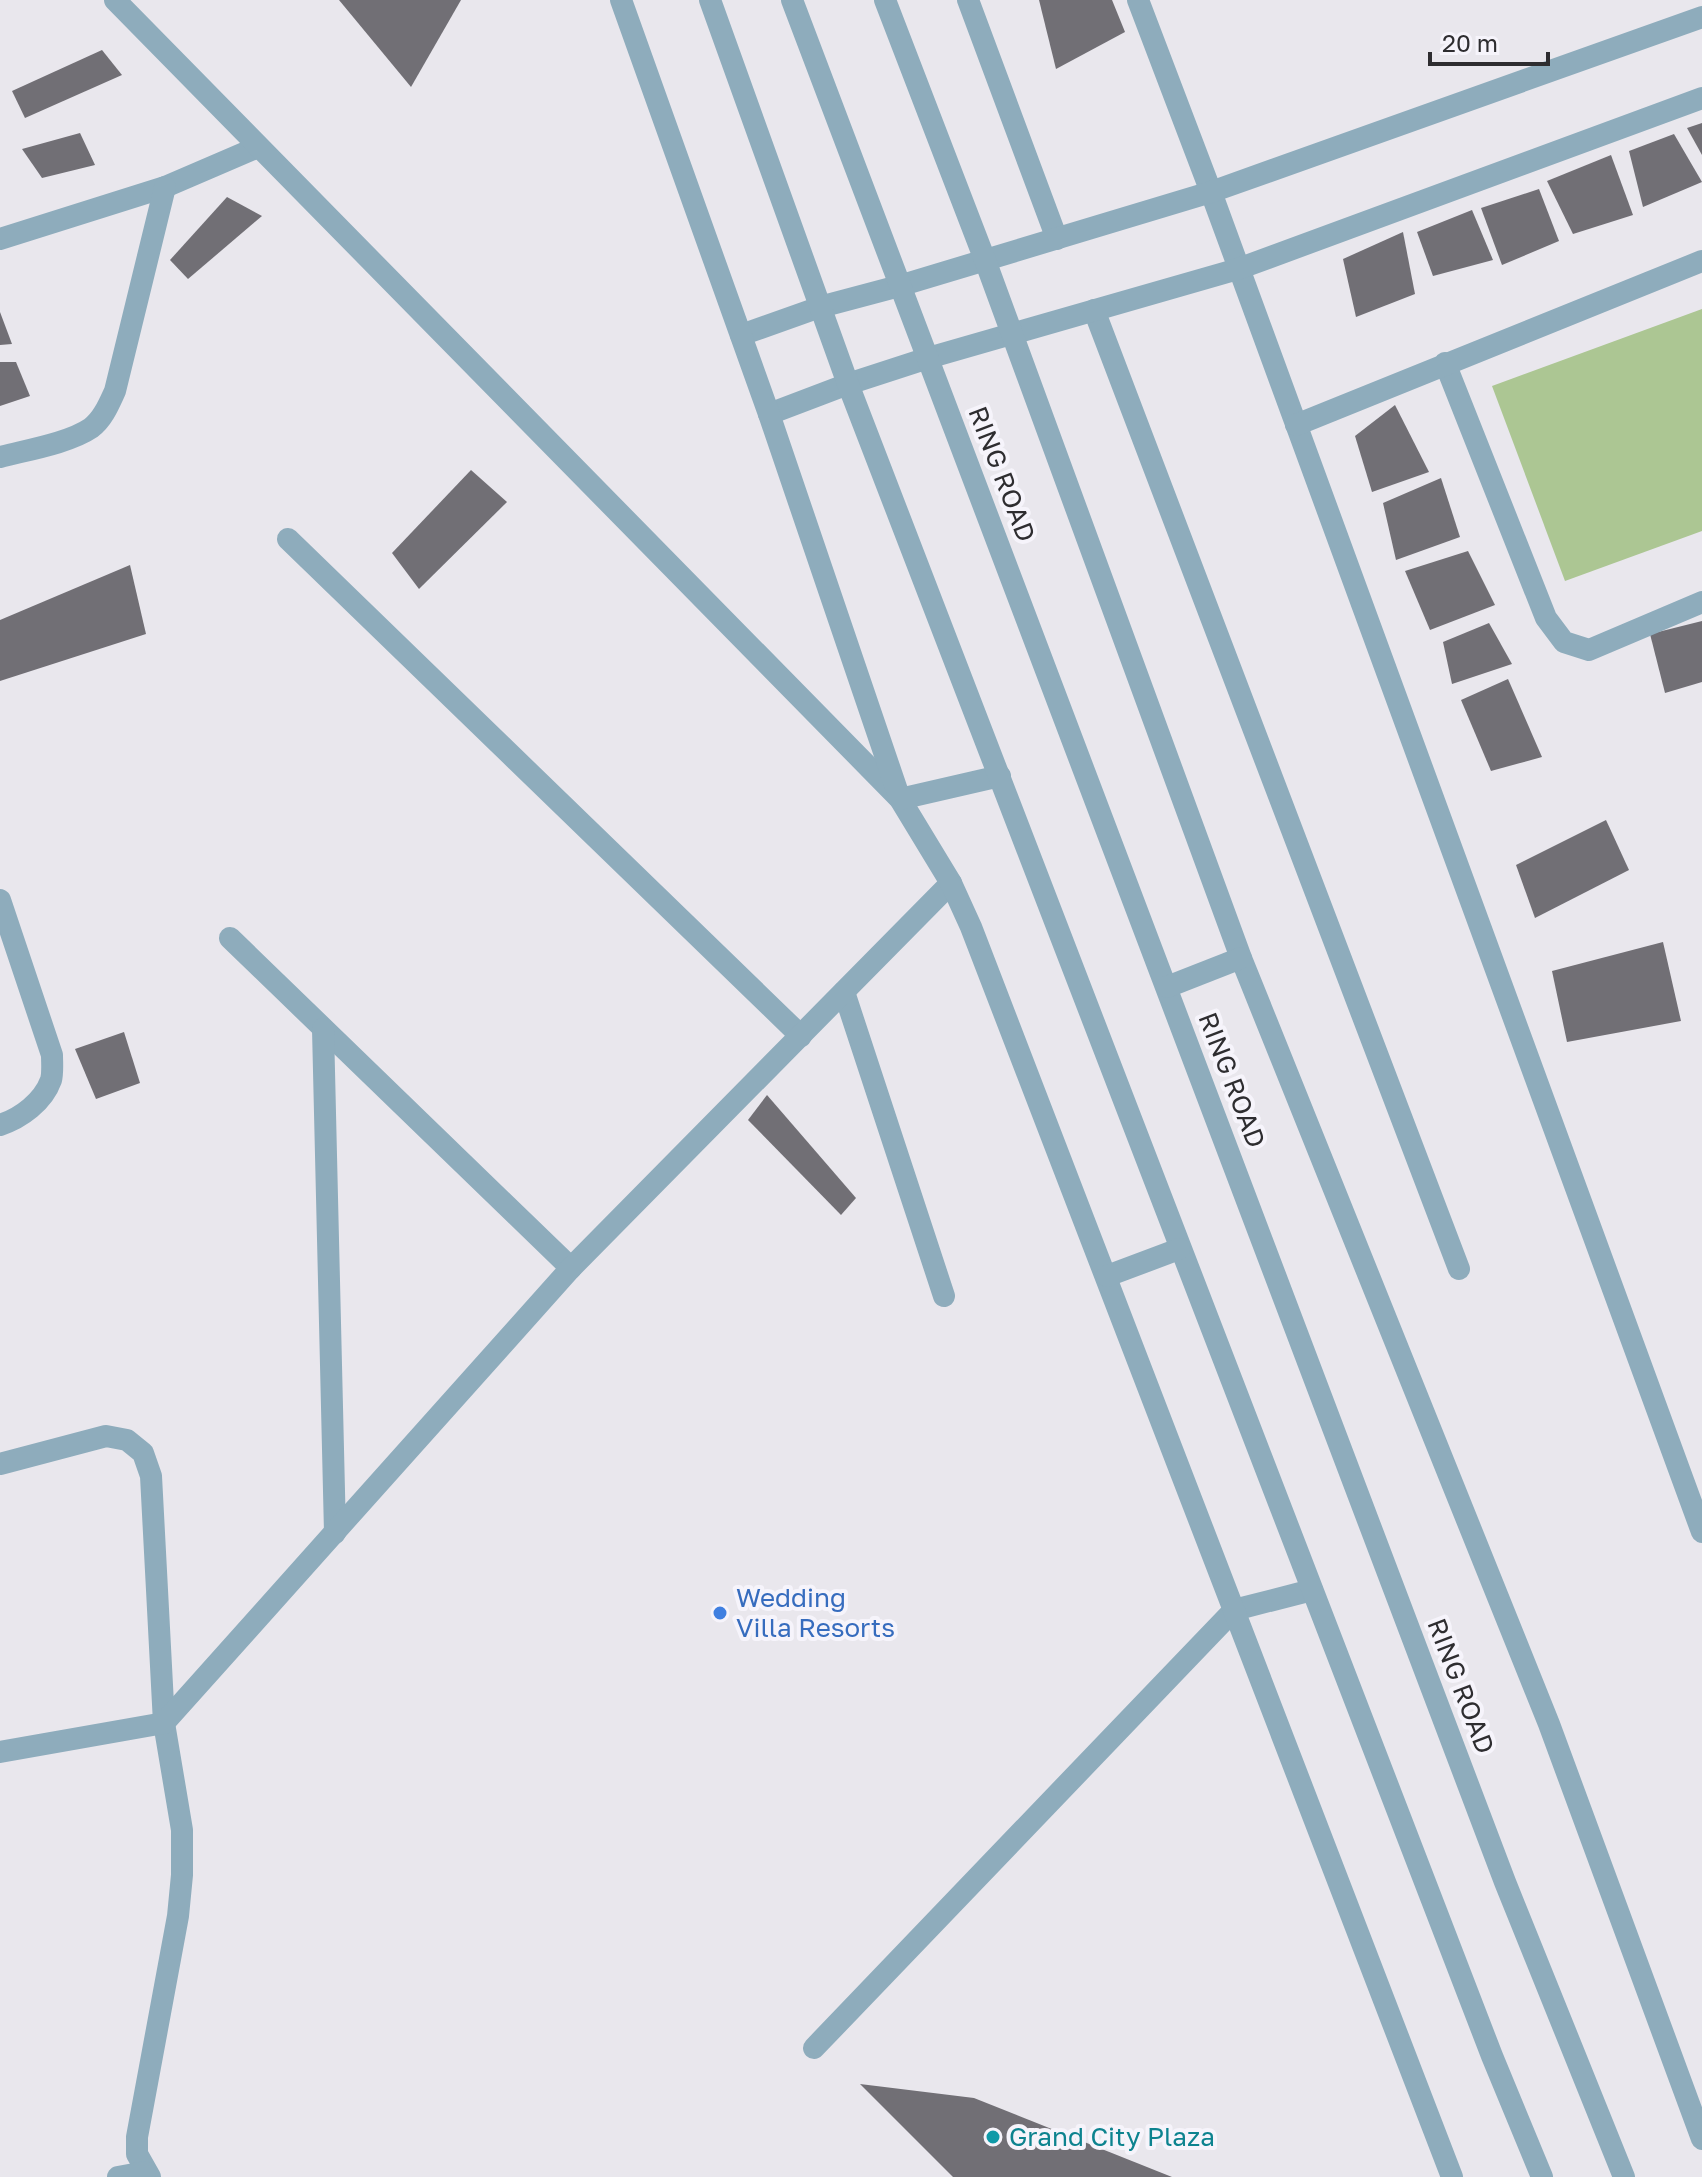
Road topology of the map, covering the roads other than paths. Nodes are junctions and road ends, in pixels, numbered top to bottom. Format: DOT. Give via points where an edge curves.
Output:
graph roads {
  1 [pos="115,0"];
  2 [pos="621,0"];
  3 [pos="710,0"];
  4 [pos="792,0"];
  5 [pos="885,0"];
  6 [pos="968,0"];
  7 [pos="1138,0"];
  8 [pos="1702,17"];
  9 [pos="1702,98"];
  10 [pos="258,147"];
  11 [pos="165,187"];
  12 [pos="1211,192"];
  13 [pos="0,239"];
  14 [pos="1057,239"];
  15 [pos="985,260"];
  16 [pos="1702,261"];
  17 [pos="1238,269"];
  18 [pos="899,286"];
  19 [pos="820,307"];
  20 [pos="1094,310"];
  21 [pos="1011,334"];
  22 [pos="741,335"];
  23 [pos="928,358"];
  24 [pos="1445,363"];
  25 [pos="848,384"];
  26 [pos="769,414"];
  27 [pos="1296,425"];
  28 [pos="0,457"];
  29 [pos="288,539"];
  30 [pos="1702,602"];
  31 [pos="1000,776"];
  32 [pos="900,799"];
  33 [pos="951,883"];
  34 [pos="0,900"];
  35 [pos="230,938"];
  36 [pos="1241,958"];
  37 [pos="1167,987"];
  38 [pos="844,992"];
  39 [pos="323,1029"];
  40 [pos="801,1036"];
  41 [pos="0,1125"];
  42 [pos="1179,1249"];
  43 [pos="571,1268"];
  44 [pos="1459,1269"];
  45 [pos="1107,1276"];
  46 [pos="944,1296"];
  47 [pos="0,1464"];
  48 [pos="1702,1532"];
  49 [pos="335,1533"];
  50 [pos="1312,1590"];
  51 [pos="1234,1610"];
  52 [pos="164,1723"];
  53 [pos="0,1752"];
  54 [pos="814,2048"];
  55 [pos="1702,2139"];
  56 [pos="148,2175"];
  57 [pos="118,2177"];
  58 [pos="1452,2177"];
  59 [pos="1542,2177"];
  60 [pos="1624,2177"];
  1 -- 10 [label="street"];
  2 -- 22 [label="street"];
  3 -- 19 [label="street"];
  4 -- 18 [label="street, RING ROAD"];
  5 -- 15 [label="street"];
  6 -- 14 [label="street"];
  7 -- 12 [label="street"];
  8 -- 12 [label="street"];
  9 -- 17 [label="street"];
  10 -- 11 [label="street"];
  10 -- 32 [label="street"];
  11 -- 13 [label="street"];
  11 -- 28 [label="street" via="107,410 92,427 72,437"];
  12 -- 14 [label="street"];
  12 -- 17 [label="street"];
  14 -- 15 [label="street"];
  15 -- 18 [label="street"];
  15 -- 21 [label="street"];
  16 -- 24 [label="street"];
  17 -- 20 [label="street"];
  17 -- 27 [label="street"];
  18 -- 19 [label="street"];
  18 -- 23 [label="street, RING ROAD"];
  19 -- 22 [label="street"];
  19 -- 25 [label="street"];
  20 -- 21 [label="street"];
  20 -- 44 [label="street"];
  21 -- 23 [label="street"];
  21 -- 36 [label="street"];
  22 -- 26 [label="street"];
  23 -- 25 [label="street"];
  23 -- 37 [label="street, RING ROAD"];
  24 -- 27 [label="street"];
  24 -- 30 [label="street" via="1546,618 1564,642 1589,650"];
  25 -- 26 [label="street"];
  25 -- 31 [label="street"];
  26 -- 32 [label="street"];
  27 -- 48 [label="street"];
  29 -- 40 [label="street"];
  31 -- 32 [label="street"];
  31 -- 42 [label="street"];
  32 -- 33 [label="street"];
  33 -- 38 [label="street"];
  33 -- 45 [label="street"];
  34 -- 41 [label="street" via="52,1055 51,1079 38,1103"];
  35 -- 39 [label="street"];
  36 -- 37 [label="street"];
  36 -- 55 [label="street" via="1549,1724"];
  37 -- 60 [label="street, RING ROAD" via="1505,1882"];
  38 -- 40 [label="street"];
  38 -- 46 [label="street"];
  39 -- 43 [label="street"];
  39 -- 49 [label="street"];
  40 -- 43 [label="street"];
  42 -- 45 [label="street"];
  42 -- 50 [label="street"];
  43 -- 49 [label="street"];
  45 -- 51 [label="street"];
  47 -- 52 [label="street" via="106,1436 127,1440 143,1453 151,1476"];
  49 -- 52 [label="street"];
  50 -- 51 [label="street"];
  50 -- 59 [label="street"];
  51 -- 54 [label="street"];
  51 -- 58 [label="street"];
  52 -- 53 [label="street"];
  52 -- 56 [label="street" via="182,1830 182,1875 137,2137 137,2154"];
  56 -- 57 [label="street"];
}
